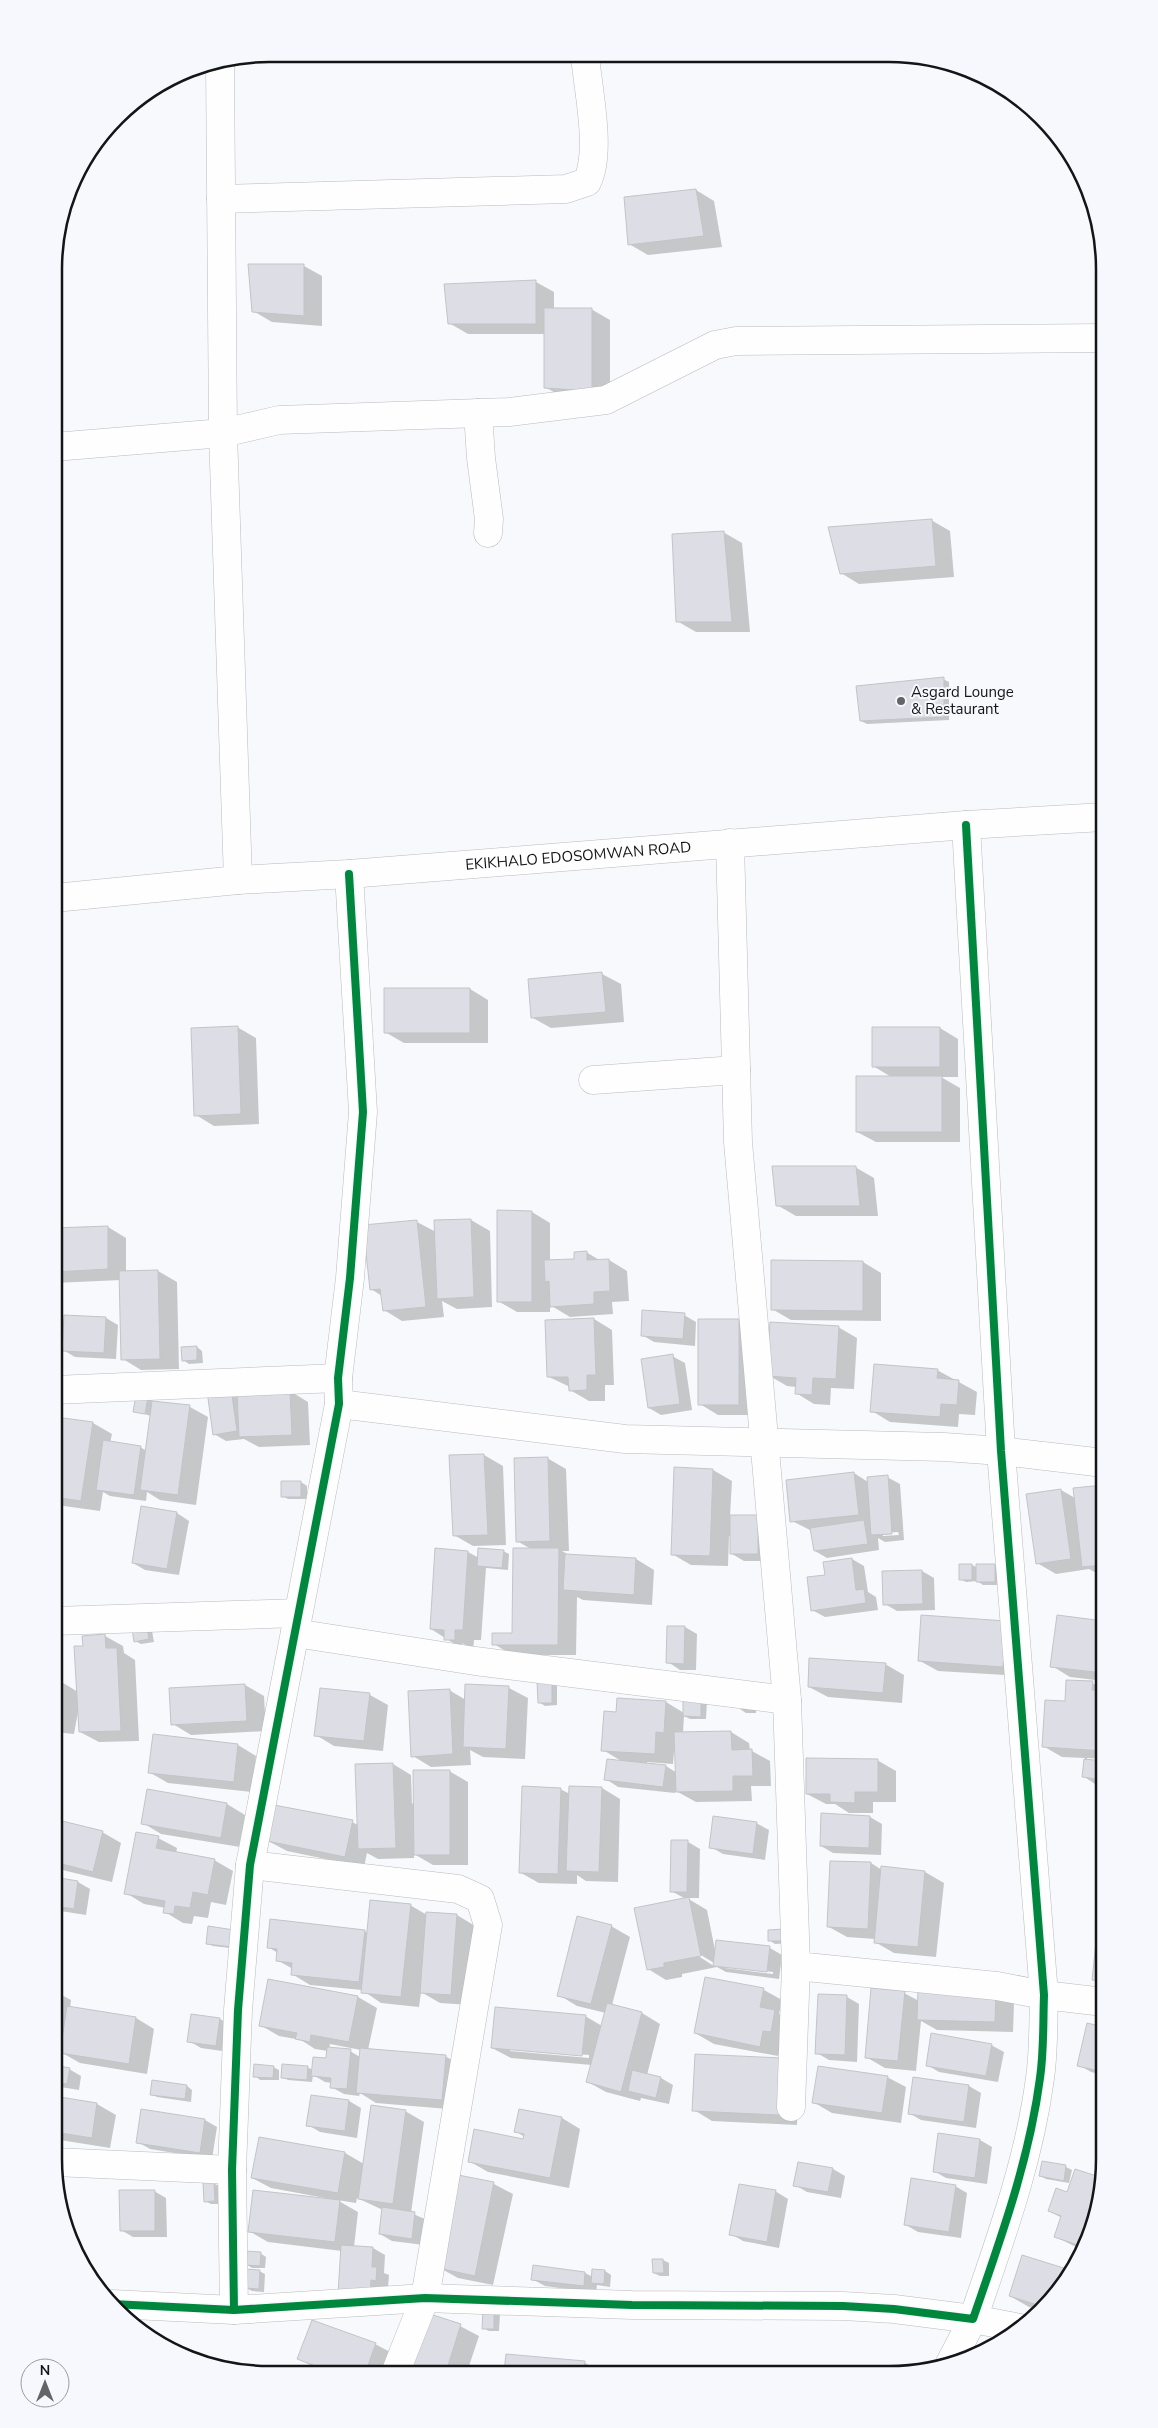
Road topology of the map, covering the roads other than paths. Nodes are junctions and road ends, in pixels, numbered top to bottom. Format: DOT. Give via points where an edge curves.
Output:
graph roads {
  1 [pos="586,62"];
  2 [pos="220,69"];
  3 [pos="221,199"];
  4 [pos="1096,338"];
  5 [pos="478,413"];
  6 [pos="223,433"];
  7 [pos="62,446"];
  8 [pos="488,532"];
  9 [pos="1096,817"];
  10 [pos="966,825"];
  11 [pos="730,843"];
  12 [pos="349,874"];
  13 [pos="238,880"];
  14 [pos="62,897"];
  15 [pos="736,1070"];
  16 [pos="593,1080"];
  17 [pos="62,1390"];
  18 [pos="338,1391"];
  19 [pos="764,1443"];
  20 [pos="1001,1451"];
  21 [pos="1096,1462"];
  22 [pos="62,1621"];
  23 [pos="296,1623"];
  24 [pos="787,1700"];
  25 [pos="250,1865"];
  26 [pos="796,1966"];
  27 [pos="1044,1995"];
  28 [pos="1096,2001"];
  29 [pos="791,2107"];
  30 [pos="62,2162"];
  31 [pos="232,2170"];
  32 [pos="425,2298"];
  33 [pos="123,2305"];
  34 [pos="234,2310"];
  35 [pos="973,2319"];
  36 [pos="1011,2326"];
  37 [pos="954,2355"];
  38 [pos="398,2366"];
  1 -- 3 [label="street" via="595,151 587,182 566,189"];
  2 -- 3 [label="street"];
  3 -- 6 [label="street"];
  4 -- 5 [label="street" via="736,341 715,345 606,400"];
  5 -- 6 [label="street" via="279,420"];
  5 -- 8 [label="street"];
  6 -- 7 [label="street"];
  6 -- 13 [label="street"];
  9 -- 10 [label="street, EKIKHALO EDOSOMWAN ROAD"];
  10 -- 11 [label="street, EKIKHALO EDOSOMWAN ROAD"];
  10 -- 20 [label="street"];
  11 -- 12 [label="street, EKIKHALO EDOSOMWAN ROAD"];
  11 -- 15 [label="street"];
  12 -- 13 [label="street, EKIKHALO EDOSOMWAN ROAD"];
  12 -- 18 [label="street" via="363,1112"];
  13 -- 14 [label="street, EKIKHALO EDOSOMWAN ROAD"];
  15 -- 16 [label="street"];
  15 -- 19 [label="street" via="738,1142"];
  17 -- 18 [label="street"];
  18 -- 19 [label="street" via="625,1439"];
  18 -- 23 [label="street"];
  19 -- 20 [label="street"];
  19 -- 24 [label="street"];
  20 -- 21 [label="street"];
  20 -- 27 [label="street"];
  22 -- 23 [label="street"];
  23 -- 24 [label="street" via="476,1661"];
  23 -- 25 [label="street"];
  24 -- 26 [label="street"];
  25 -- 31 [label="street" via="238,2010"];
  25 -- 32 [label="street" via="458,1889 480,1899 488,1925"];
  26 -- 27 [label="street" via="997,1986"];
  26 -- 29 [label="street"];
  27 -- 28 [label="street"];
  27 -- 35 [label="street" via="1040,2077 1024,2161"];
  30 -- 31 [label="street"];
  31 -- 34 [label="street"];
  32 -- 34 [label="street"];
  32 -- 35 [label="street" via="632,2305 843,2306"];
  32 -- 38 [label="street"];
  33 -- 34 [label="street"];
  35 -- 36 [label="street"];
  35 -- 37 [label="street"];
}
